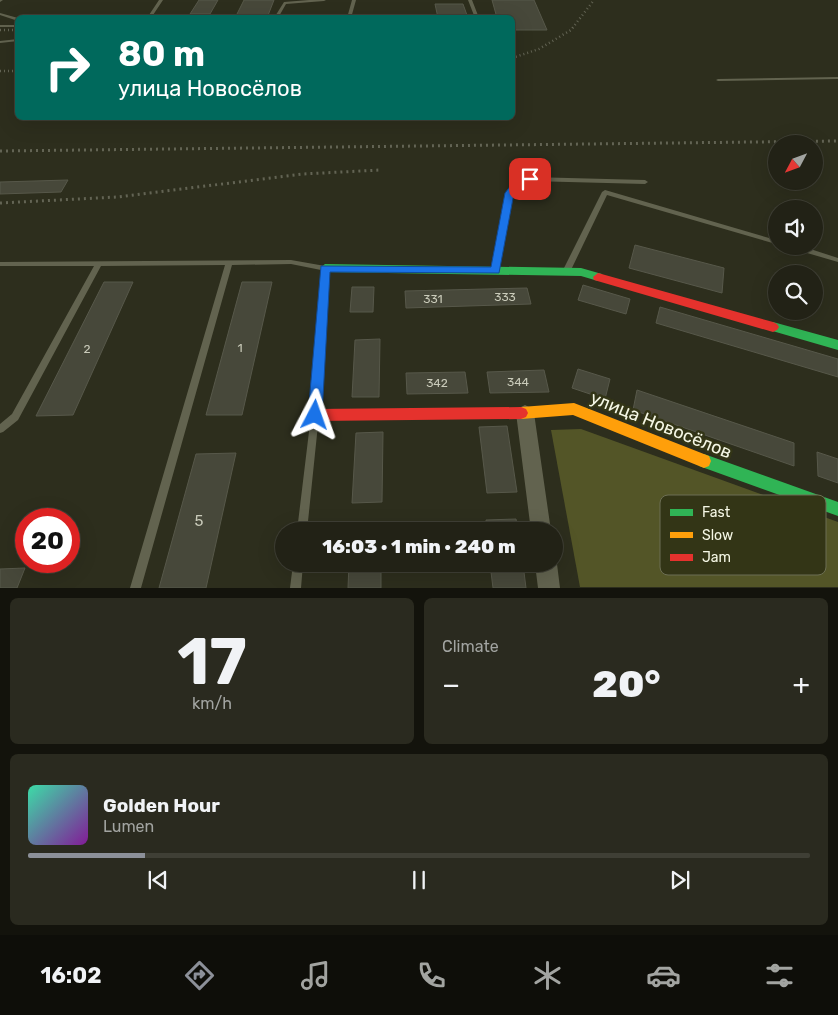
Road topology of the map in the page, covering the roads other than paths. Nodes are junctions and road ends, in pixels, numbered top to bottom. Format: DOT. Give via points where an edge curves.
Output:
graph roads {
  1 [pos="161,0"];
  2 [pos="324,0"];
  3 [pos="354,0"];
  4 [pos="470,0"];
  5 [pos="0,14"];
  6 [pos="151,15"];
  7 [pos="278,15"];
  8 [pos="350,15"];
  9 [pos="476,15"];
  10 [pos="15,19"];
  11 [pos="0,26"];
  12 [pos="15,26"];
  13 [pos="15,40"];
  14 [pos="0,42"];
  15 [pos="838,78"];
  16 [pos="718,80"];
  17 [pos="645,182"];
  18 [pos="768,240"];
  19 [pos="822,255"];
  20 [pos="838,260"];
  21 [pos="230,263"];
  22 [pos="0,264"];
  23 [pos="98,265"];
  24 [pos="324,268"];
  25 [pos="496,271"];
  26 [pos="566,272"];
  27 [pos="838,345"];
  28 [pos="525,413"];
  29 [pos="315,415"];
  30 [pos="0,429"];
  31 [pos="797,495"];
  32 [pos="826,506"];
  33 [pos="838,510"];
  34 [pos="303,522"];
  35 [pos="540,522"];
  36 [pos="297,572"];
  37 [pos="547,572"];
  38 [pos="135,588"];
  39 [pos="296,588"];
  40 [pos="549,588"];
  1 -- 6 [label="lane"];
  2 -- 7 [label="lane" via="285,2"];
  3 -- 8 [label="lane"];
  4 -- 9 [label="lane"];
  5 -- 10 [label="lane"];
  11 -- 12 [label="lane"];
  13 -- 14 [label="lane"];
  15 -- 16 [label="lane"];
  17 -- 25 [label="lane" via="530,179 518,182 509,193"];
  18 -- 26 [label="lane" via="605,192"];
  19 -- 20 [label="lane"];
  21 -- 23 [label="lane"];
  21 -- 24 [label="lane" via="291,262"];
  21 -- 38 [label="lane"];
  22 -- 23 [label="lane"];
  23 -- 30 [label="lane" via="15,417"];
  24 -- 25 [label="street"];
  24 -- 29 [label="lane"];
  25 -- 26 [label="street"];
  26 -- 27 [label="street" via="581,272"];
  28 -- 29 [label="street, улица Новосёлов"];
  28 -- 31 [label="street, улица Новосёлов" via="574,409"];
  28 -- 35 [label="street"];
  29 -- 34 [label="lane"];
  32 -- 33 [label="street, улица Новосёлов"];
  36 -- 39 [label="lane"];
  37 -- 40 [label="street"];
}
